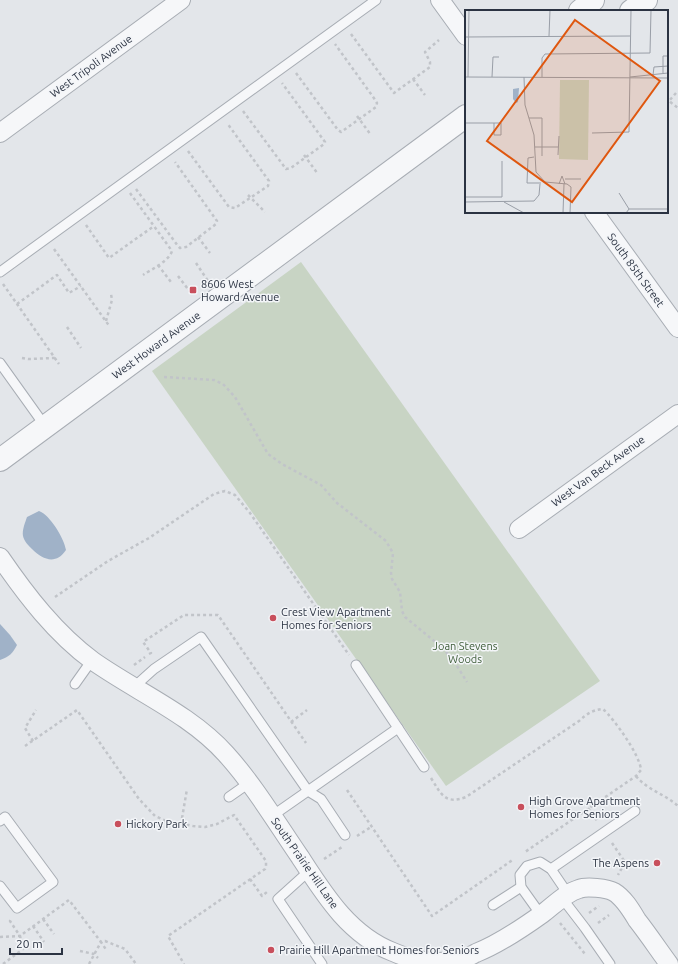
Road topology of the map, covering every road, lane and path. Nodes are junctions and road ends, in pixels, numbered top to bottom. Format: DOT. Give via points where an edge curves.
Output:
graph roads {
  1 [pos="181,0"];
  2 [pos="376,0"];
  3 [pos="440,0"];
  4 [pos="593,0"];
  5 [pos="581,10"];
  6 [pos="344,24"];
  7 [pos="328,35"];
  8 [pos="465,35"];
  9 [pos="439,40"];
  10 [pos="289,63"];
  11 [pos="275,73"];
  12 [pos="413,79"];
  13 [pos="676,93"];
  14 [pos="425,95"];
  15 [pos="236,101"];
  16 [pos="678,108"];
  17 [pos="220,113"];
  18 [pos="357,116"];
  19 [pos="465,117"];
  20 [pos="359,119"];
  21 [pos="0,133"];
  22 [pos="371,135"];
  23 [pos="181,141"];
  24 [pos="167,151"];
  25 [pos="305,156"];
  26 [pos="318,174"];
  27 [pos="126,181"];
  28 [pos="249,196"];
  29 [pos="265,212"];
  30 [pos="595,213"];
  31 [pos="79,214"];
  32 [pos="154,226"];
  33 [pos="198,237"];
  34 [pos="47,238"];
  35 [pos="210,253"];
  36 [pos="196,263"];
  37 [pos="158,265"];
  38 [pos="0,272"];
  39 [pos="143,275"];
  40 [pos="178,276"];
  41 [pos="0,280"];
  42 [pos="171,282"];
  43 [pos="203,285"];
  44 [pos="81,286"];
  45 [pos="197,289"];
  46 [pos="112,294"];
  47 [pos="17,304"];
  48 [pos="106,321"];
  49 [pos="67,327"];
  50 [pos="110,327"];
  51 [pos="678,328"];
  52 [pos="81,348"];
  53 [pos="22,358"];
  54 [pos="55,358"];
  55 [pos="0,363"];
  56 [pos="59,364"];
  57 [pos="164,377"];
  58 [pos="678,414"];
  59 [pos="45,426"];
  60 [pos="0,460"];
  61 [pos="519,529"];
  62 [pos="0,557"];
  63 [pos="54,597"];
  64 [pos="92,660"];
  65 [pos="356,665"];
  66 [pos="467,682"];
  67 [pos="75,684"];
  68 [pos="134,687"];
  69 [pos="36,710"];
  70 [pos="307,710"];
  71 [pos="291,722"];
  72 [pos="398,728"];
  73 [pos="33,740"];
  74 [pos="25,746"];
  75 [pos="424,767"];
  76 [pos="636,776"];
  77 [pos="249,783"];
  78 [pos="186,789"];
  79 [pos="347,790"];
  80 [pos="308,791"];
  81 [pos="229,797"];
  82 [pos="678,806"];
  83 [pos="635,811"];
  84 [pos="272,816"];
  85 [pos="3,819"];
  86 [pos="181,824"];
  87 [pos="345,835"];
  88 [pos="609,838"];
  89 [pos="523,853"];
  90 [pos="517,857"];
  91 [pos="551,869"];
  92 [pos="309,871"];
  93 [pos="618,875"];
  94 [pos="250,879"];
  95 [pos="0,886"];
  96 [pos="522,887"];
  97 [pos="267,891"];
  98 [pos="565,896"];
  99 [pos="604,902"];
  100 [pos="493,905"];
  101 [pos="17,908"];
  102 [pos="543,913"];
  103 [pos="43,919"];
  104 [pos="579,920"];
  105 [pos="33,926"];
  106 [pos="54,934"];
  107 [pos="20,936"];
  108 [pos="0,937"];
  109 [pos="44,942"];
  110 [pos="101,942"];
  111 [pos="80,951"];
  112 [pos="107,951"];
  113 [pos="94,954"];
  114 [pos="98,958"];
  115 [pos="590,959"];
  116 [pos="438,963"];
  117 [pos="3,964"];
  118 [pos="89,964"];
  119 [pos="136,964"];
  120 [pos="184,964"];
  121 [pos="322,964"];
  122 [pos="610,964"];
  123 [pos="669,964"];
  1 -- 21 [label="street, West Tripoli Avenue"];
  2 -- 6 [label="lane"];
  3 -- 8 [label="street"];
  4 -- 5 [label="street"];
  6 -- 7 [label="lane"];
  6 -- 12 [label="path" via="394,93"];
  7 -- 10 [label="lane"];
  7 -- 20 [label="path" via="377,103 376,107"];
  9 -- 12 [label="path" via="425,52 430,67"];
  10 -- 11 [label="lane"];
  10 -- 20 [label="path" via="340,132"];
  11 -- 15 [label="lane"];
  11 -- 25 [label="path" via="325,142"];
  12 -- 14 [label="path"];
  13 -- 16 [label="path" via="669,101"];
  15 -- 17 [label="lane"];
  15 -- 25 [label="path" via="286,169"];
  17 -- 23 [label="lane"];
  17 -- 28 [label="path" via="269,181 268,186"];
  18 -- 20 [label="path"];
  19 -- 59 [label="street, West Howard Avenue"];
  20 -- 22 [label="path"];
  23 -- 24 [label="lane"];
  23 -- 28 [label="path" via="229,207 235,208"];
  24 -- 27 [label="lane"];
  24 -- 33 [label="path" via="217,221"];
  25 -- 26 [label="path"];
  27 -- 31 [label="lane"];
  27 -- 32 [label="path"];
  27 -- 33 [label="path" via="178,246 183,248"];
  28 -- 29 [label="path"];
  30 -- 51 [label="street, South 85th Street"];
  31 -- 32 [label="path" via="109,258"];
  31 -- 34 [label="lane"];
  32 -- 37 [label="path" via="172,251"];
  33 -- 35 [label="path"];
  34 -- 38 [label="lane"];
  34 -- 44 [label="path"];
  36 -- 43 [label="path" via="208,280"];
  37 -- 39 [label="path"];
  37 -- 42 [label="path"];
  40 -- 45 [label="path" via="191,294"];
  41 -- 47 [label="path"];
  44 -- 47 [label="path" via="70,293 57,275"];
  44 -- 48 [label="path"];
  46 -- 48 [label="path"];
  47 -- 54 [label="path"];
  48 -- 50 [label="path"];
  49 -- 52 [label="path"];
  53 -- 54 [label="path"];
  54 -- 56 [label="path"];
  55 -- 59 [label="lane"];
  57 -- 66 [label="path" via="214,380 223,384 235,397 268,454 321,485 337,503 386,541 393,553 392,579 400,592 405,617 452,658"];
  58 -- 61 [label="street, West Van Beck Avenue"];
  59 -- 60 [label="street, West Howard Avenue"];
  62 -- 64 [label="street, South Prairie Hill Lane" via="22,589 61,633"];
  63 -- 65 [label="path" via="108,561 149,538 204,500 225,491 235,496 250,513"];
  64 -- 67 [label="lane"];
  64 -- 68 [label="street, South Prairie Hill Lane"];
  65 -- 72 [label="lane"];
  68 -- 77 [label="street, South Prairie Hill Lane" via="201,730 225,753"];
  68 -- 80 [label="lane" via="154,669 201,637"];
  69 -- 73 [label="path" via="25,728"];
  70 -- 71 [label="path"];
  72 -- 75 [label="lane"];
  72 -- 80 [label="lane"];
  73 -- 74 [label="path"];
  73 -- 86 [label="path" via="77,710 146,807 155,816"];
  75 -- 76 [label="path" via="444,796 450,800 457,800 588,713 602,709 618,727 640,764 641,770"];
  76 -- 82 [label="path" via="646,787 671,799"];
  76 -- 89 [label="path"];
  77 -- 81 [label="lane"];
  77 -- 84 [label="street, South Prairie Hill Lane"];
  78 -- 86 [label="path"];
  79 -- 90 [label="path" via="432,916"];
  80 -- 84 [label="lane"];
  80 -- 87 [label="lane" via="321,799"];
  83 -- 91 [label="lane"];
  84 -- 92 [label="street, South Prairie Hill Lane"];
  85 -- 101 [label="lane" via="53,882"];
  86 -- 94 [label="path" via="205,827 234,815 266,861 265,869"];
  88 -- 93 [label="path" via="625,862"];
  91 -- 96 [label="lane" via="540,862 527,866 520,875"];
  91 -- 98 [label="lane"];
  92 -- 116 [label="street, South Prairie Hill Lane" via="332,905 374,944 412,959"];
  92 -- 121 [label="lane" via="278,899"];
  94 -- 97 [label="path" via="262,896"];
  94 -- 120 [label="path" via="168,936"];
  95 -- 101 [label="lane"];
  96 -- 100 [label="lane"];
  96 -- 102 [label="lane"];
  98 -- 102 [label="street, South Prairie Hill Lane"];
  98 -- 104 [label="lane"];
  98 -- 123 [label="street, South Prairie Hill Lane" via="580,888 597,888 613,892 624,900"];
  99 -- 104 [label="path"];
  101 -- 107 [label="path" via="10,921"];
  102 -- 115 [label="path" via="563,925"];
  102 -- 116 [label="street, South Prairie Hill Lane" via="484,950 461,960"];
  103 -- 105 [label="path"];
  103 -- 106 [label="path"];
  103 -- 110 [label="path" via="69,900"];
  104 -- 122 [label="lane"];
  105 -- 107 [label="path"];
  105 -- 109 [label="path"];
  107 -- 108 [label="path"];
  107 -- 117 [label="path" via="23,949"];
  110 -- 112 [label="path"];
  110 -- 113 [label="path"];
  110 -- 119 [label="path" via="105,941 125,949"];
  111 -- 113 [label="path"];
  113 -- 114 [label="path"];
  113 -- 118 [label="path"];
}
